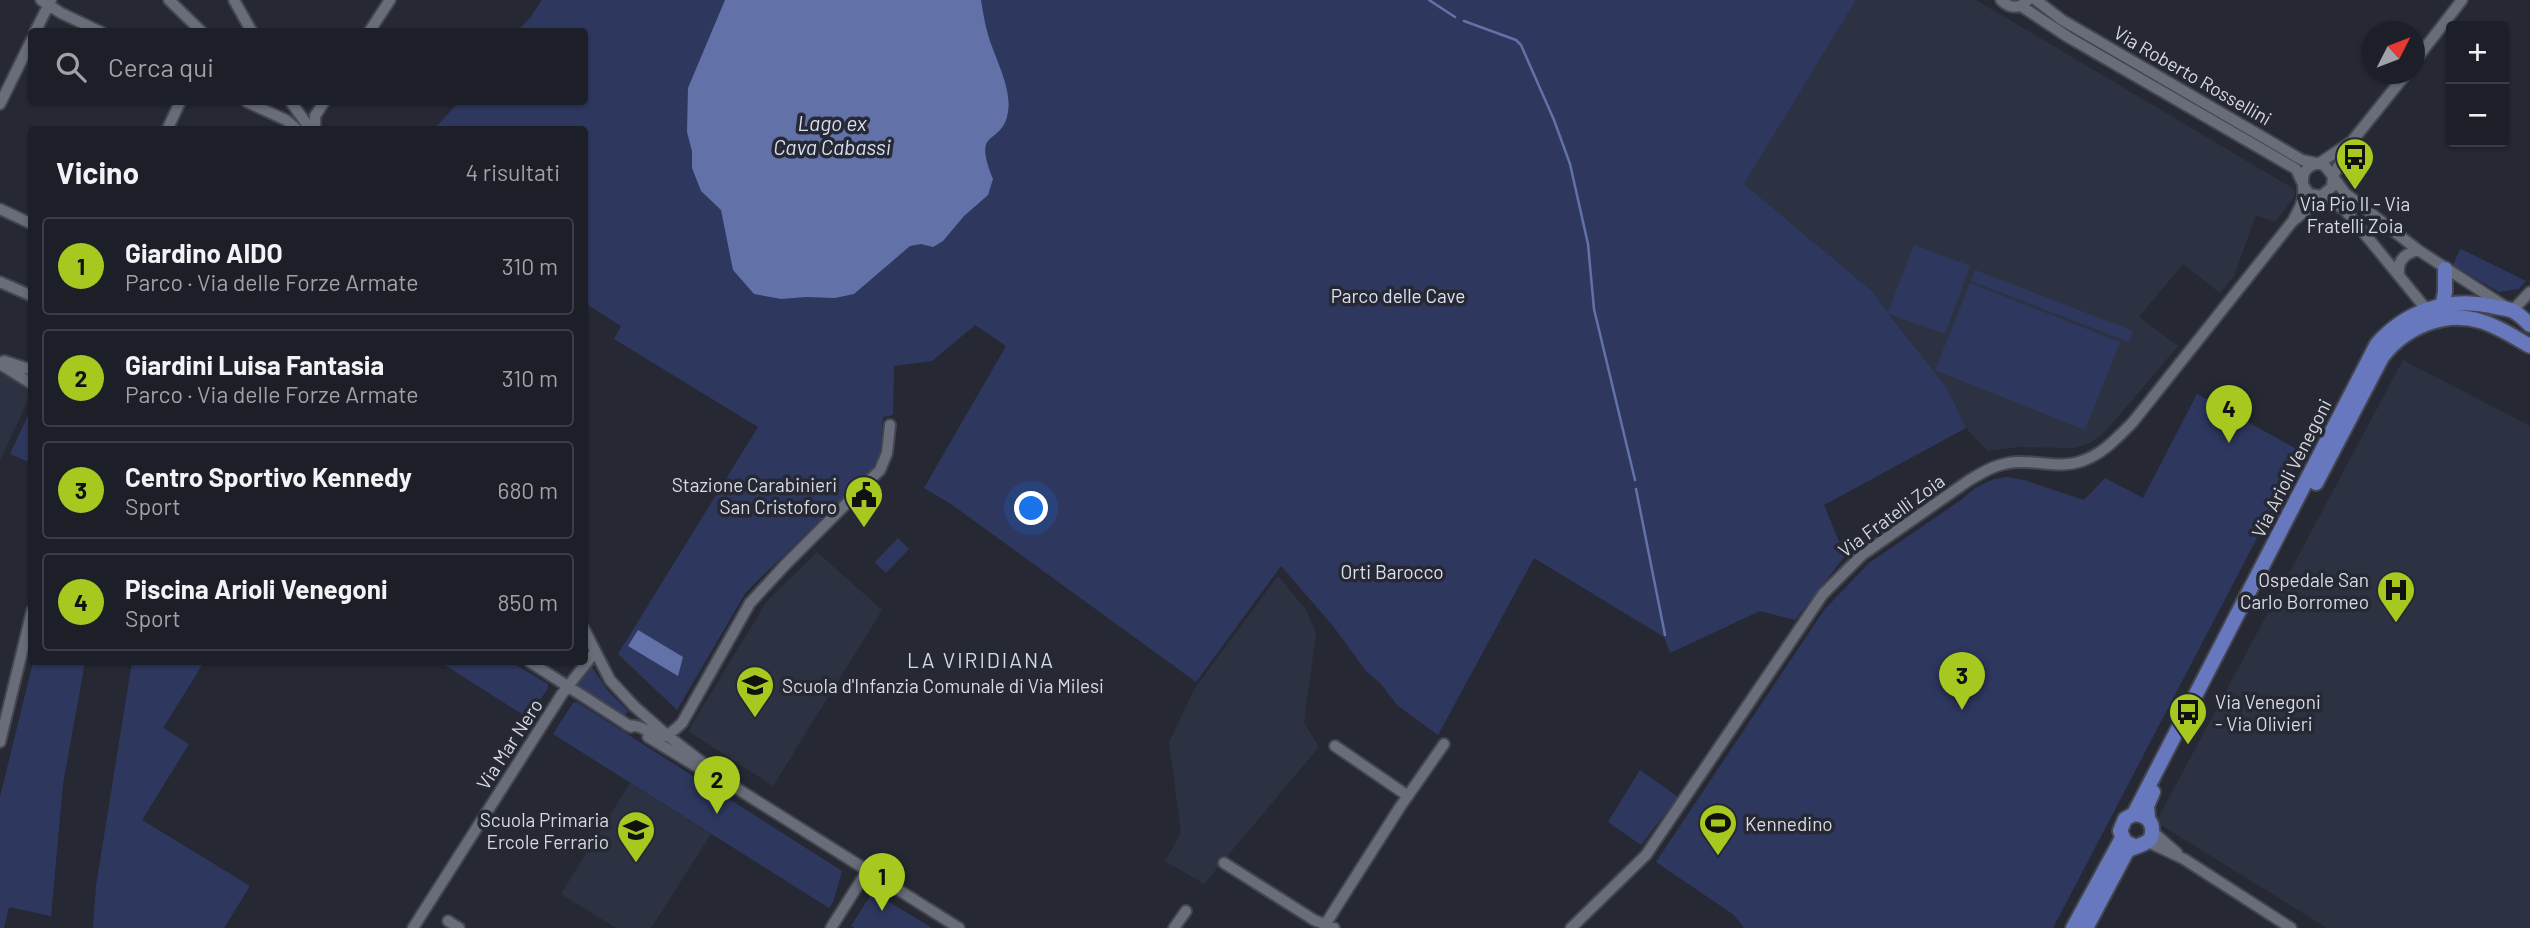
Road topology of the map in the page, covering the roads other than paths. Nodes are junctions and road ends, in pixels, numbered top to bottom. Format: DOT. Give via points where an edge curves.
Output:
graph roads {
  1 [pos="169,0"];
  2 [pos="390,0"];
  3 [pos="2001,0"];
  4 [pos="2036,0"];
  5 [pos="2462,0"];
  6 [pos="237,1"];
  7 [pos="46,2"];
  8 [pos="2025,3"];
  9 [pos="36,28"];
  10 [pos="93,28"];
  11 [pos="198,28"];
  12 [pos="250,28"];
  13 [pos="372,28"];
  14 [pos="28,47"];
  15 [pos="2425,48"];
  16 [pos="2398,84"];
  17 [pos="0,104"];
  18 [pos="179,105"];
  19 [pos="288,105"];
  20 [pos="292,105"];
  21 [pos="322,105"];
  22 [pos="266,108"];
  23 [pos="299,114"];
  24 [pos="315,116"];
  25 [pos="169,126"];
  26 [pos="294,126"];
  27 [pos="310,126"];
  28 [pos="314,126"];
  29 [pos="2353,141"];
  30 [pos="2316,164"];
  31 [pos="2334,177"];
  32 [pos="2302,183"];
  33 [pos="2320,196"];
  34 [pos="0,209"];
  35 [pos="28,221"];
  36 [pos="2292,222"];
  37 [pos="2418,250"];
  38 [pos="2445,269"];
  39 [pos="2399,273"];
  40 [pos="0,282"];
  41 [pos="2530,292"];
  42 [pos="28,294"];
  43 [pos="2443,305"];
  44 [pos="2433,315"];
  45 [pos="2524,317"];
  46 [pos="2506,333"];
  47 [pos="2530,346"];
  48 [pos="0,362"];
  49 [pos="28,369"];
  50 [pos="28,381"];
  51 [pos="891,425"];
  52 [pos="28,627"];
  53 [pos="588,637"];
  54 [pos="595,652"];
  55 [pos="588,660"];
  56 [pos="535,665"];
  57 [pos="584,665"];
  58 [pos="567,686"];
  59 [pos="689,713"];
  60 [pos="653,724"];
  61 [pos="627,725"];
  62 [pos="668,736"];
  63 [pos="0,742"];
  64 [pos="1444,744"];
  65 [pos="1335,746"];
  66 [pos="733,786"];
  67 [pos="1408,796"];
  68 [pos="2140,832"];
  69 [pos="1224,863"];
  70 [pos="867,871"];
  71 [pos="1186,911"];
  72 [pos="448,921"];
  73 [pos="1328,927"];
  74 [pos="413,928"];
  75 [pos="459,928"];
  76 [pos="831,928"];
  77 [pos="960,928"];
  78 [pos="1174,928"];
  79 [pos="1572,928"];
  80 [pos="2073,928"];
  81 [pos="2086,928"];
  82 [pos="2291,928"];
  1 -- 11 [label="street"];
  2 -- 13 [label="street"];
  3 -- 8 [label="street, Via Roberto Rossellini" via="2011,6"];
  4 -- 30 [label="street, Via Roberto Rossellini" via="2302,160"];
  5 -- 15 [label="street"];
  6 -- 12 [label="street"];
  7 -- 9 [label="street"];
  7 -- 10 [label="street"];
  8 -- 32 [label="street, Via Roberto Rossellini" via="2068,37 2296,169"];
  14 -- 17 [label="street"];
  16 -- 29 [label="street, Via Fratelli Zoia"];
  18 -- 25 [label="street"];
  19 -- 22 [label="street" via="282,112"];
  20 -- 23 [label="street"];
  21 -- 24 [label="street"];
  22 -- 26 [label="street"];
  23 -- 24 [label="street"];
  23 -- 27 [label="street"];
  24 -- 28 [label="street"];
  29 -- 30 [label="street, Via Fratelli Zoia"];
  29 -- 31 [label="street, Via Fratelli Zoia"];
  30 -- 31 [label="street, Via Roberto Rossellini" via="2328,167"];
  30 -- 32 [label="street, Via Fratelli Zoia" via="2305,171"];
  31 -- 33 [label="street, Via Fratelli Zoia" via="2331,189"];
  31 -- 37 [label="street, Via Roberto Rossellini" via="2345,193"];
  32 -- 33 [label="street, Via Roberto Rossellini" via="2309,194"];
  32 -- 36 [label="street, Via Fratelli Zoia" via="2303,201"];
  33 -- 36 [label="street, Via Fratelli Zoia"];
  33 -- 39 [label="street, Via Roberto Rossellini" via="2345,210"];
  34 -- 35 [label="street"];
  36 -- 79 [label="street, Via Fratelli Zoia" via="2133,422 2107,447 2073,463 2022,462 1988,469 1847,567 1823,594 1646,855"];
  37 -- 38 [label="street, Via Roberto Rossellini"];
  37 -- 39 [label="street" via="2404,256"];
  38 -- 43 [label="main road"];
  38 -- 45 [label="street, Via Roberto Rossellini"];
  39 -- 44 [label="street, Via Roberto Rossellini"];
  40 -- 42 [label="street"];
  41 -- 45 [label="street"];
  43 -- 44 [label="main road"];
  43 -- 45 [label="main road" via="2478,303"];
  44 -- 46 [label="main road, Via Arioli Venegoni" via="2472,318"];
  44 -- 68 [label="main road, Via Arioli Venegoni" via="2382,357 2150,799"];
  45 -- 46 [label="main road"];
  46 -- 47 [label="main road, Via Arioli Venegoni"];
  48 -- 49 [label="street"];
  48 -- 50 [label="street"];
  51 -- 59 [label="street" via="880,470 750,603"];
  52 -- 63 [label="street"];
  53 -- 54 [label="street"];
  54 -- 55 [label="street, Via Mar Nero"];
  54 -- 60 [label="street" via="620,693"];
  56 -- 58 [label="street"];
  57 -- 58 [label="street, Via Mar Nero"];
  58 -- 61 [label="street"];
  58 -- 74 [label="street, Via Mar Nero"];
  59 -- 60 [label="street" via="670,724"];
  59 -- 62 [label="street"];
  60 -- 62 [label="street"];
  61 -- 62 [label="street"];
  61 -- 66 [label="street"];
  62 -- 66 [label="street"];
  64 -- 67 [label="street"];
  65 -- 67 [label="street"];
  66 -- 70 [label="street"];
  67 -- 73 [label="street"];
  68 -- 80 [label="main road"];
  68 -- 81 [label="main road"];
  68 -- 82 [label="street"];
  69 -- 73 [label="street"];
  70 -- 76 [label="street"];
  70 -- 77 [label="street"];
  71 -- 78 [label="street"];
  72 -- 75 [label="street"];
}
